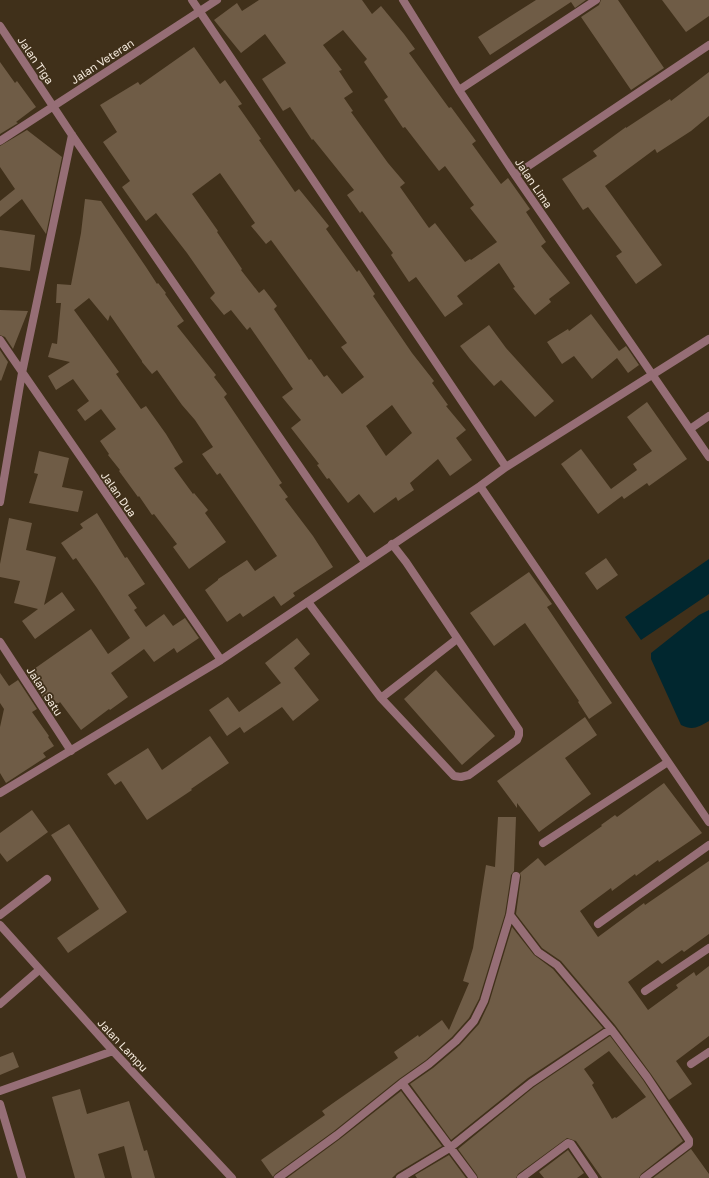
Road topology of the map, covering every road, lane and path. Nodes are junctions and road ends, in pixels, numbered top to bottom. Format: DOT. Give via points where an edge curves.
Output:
graph roads {
  1 [pos="192,0"];
  2 [pos="217,0"];
  3 [pos="404,0"];
  4 [pos="596,0"];
  5 [pos="199,11"];
  6 [pos="0,26"];
  7 [pos="709,45"];
  8 [pos="459,90"];
  9 [pos="54,106"];
  10 [pos="72,135"];
  11 [pos="0,141"];
  12 [pos="515,174"];
  13 [pos="709,338"];
  14 [pos="0,340"];
  15 [pos="22,373"];
  16 [pos="653,374"];
  17 [pos="709,416"];
  18 [pos="690,429"];
  19 [pos="709,457"];
  20 [pos="506,467"];
  21 [pos="480,486"];
  22 [pos="0,502"];
  23 [pos="392,544"];
  24 [pos="365,562"];
  25 [pos="308,602"];
  26 [pos="457,639"];
  27 [pos="0,642"];
  28 [pos="221,660"];
  29 [pos="381,698"];
  30 [pos="71,751"];
  31 [pos="668,762"];
  32 [pos="0,793"];
  33 [pos="709,822"];
  34 [pos="543,843"];
  35 [pos="709,845"];
  36 [pos="516,876"];
  37 [pos="47,879"];
  38 [pos="0,915"];
  39 [pos="510,915"];
  40 [pos="598,924"];
  41 [pos="0,925"];
  42 [pos="709,948"];
  43 [pos="39,970"];
  44 [pos="645,991"];
  45 [pos="0,1004"];
  46 [pos="611,1029"];
  47 [pos="113,1051"];
  48 [pos="709,1052"];
  49 [pos="691,1064"];
  50 [pos="402,1083"];
  51 [pos="0,1090"];
  52 [pos="0,1104"];
  53 [pos="450,1147"];
  54 [pos="22,1178"];
  55 [pos="232,1178"];
  56 [pos="278,1178"];
  57 [pos="400,1178"];
  58 [pos="473,1178"];
  59 [pos="521,1178"];
  60 [pos="594,1178"];
  61 [pos="644,1178"];
  1 -- 5 [label="street"];
  2 -- 5 [label="street, Jalan Veteran"];
  3 -- 8 [label="street, Jalan Lima"];
  4 -- 8 [label="street"];
  5 -- 9 [label="street, Jalan Veteran"];
  5 -- 20 [label="street"];
  6 -- 9 [label="street, Jalan Tiga"];
  7 -- 12 [label="street"];
  8 -- 12 [label="street, Jalan Lima"];
  9 -- 10 [label="street, Jalan Tiga"];
  9 -- 11 [label="street, Jalan Veteran"];
  10 -- 15 [label="street"];
  10 -- 24 [label="street, Jalan Tiga"];
  12 -- 16 [label="street, Jalan Lima"];
  13 -- 16 [label="street"];
  14 -- 15 [label="street, Jalan Dua"];
  15 -- 22 [label="street"];
  15 -- 28 [label="street, Jalan Dua"];
  16 -- 18 [label="street, Jalan Lima"];
  16 -- 20 [label="street"];
  17 -- 18 [label="street"];
  18 -- 19 [label="street, Jalan Lima"];
  20 -- 21 [label="street"];
  21 -- 23 [label="street"];
  21 -- 31 [label="street"];
  23 -- 24 [label="street"];
  23 -- 26 [label="street"];
  24 -- 25 [label="street"];
  25 -- 28 [label="street"];
  25 -- 29 [label="street"];
  26 -- 29 [label="street"];
  26 -- 29 [label="street" via="519,730 517,740 469,775 454,776"];
  27 -- 30 [label="street, Jalan Satu"];
  28 -- 30 [label="street"];
  30 -- 32 [label="street"];
  31 -- 33 [label="street"];
  31 -- 34 [label="street"];
  35 -- 40 [label="street"];
  36 -- 39 [label="street"];
  37 -- 38 [label="street"];
  39 -- 46 [label="street" via="538,952 557,965"];
  39 -- 50 [label="street" via="484,1001 474,1021 456,1041"];
  41 -- 43 [label="street, Jalan Lampu"];
  42 -- 44 [label="street"];
  43 -- 45 [label="street"];
  43 -- 47 [label="street, Jalan Lampu"];
  46 -- 53 [label="street" via="531,1083"];
  46 -- 61 [label="street" via="689,1140 689,1144"];
  47 -- 51 [label="street"];
  47 -- 55 [label="street, Jalan Lampu"];
  48 -- 49 [label="street"];
  50 -- 53 [label="street"];
  50 -- 56 [label="street"];
  52 -- 54 [label="street"];
  53 -- 57 [label="street"];
  53 -- 58 [label="street"];
  59 -- 60 [label="street" via="568,1143"];
}
